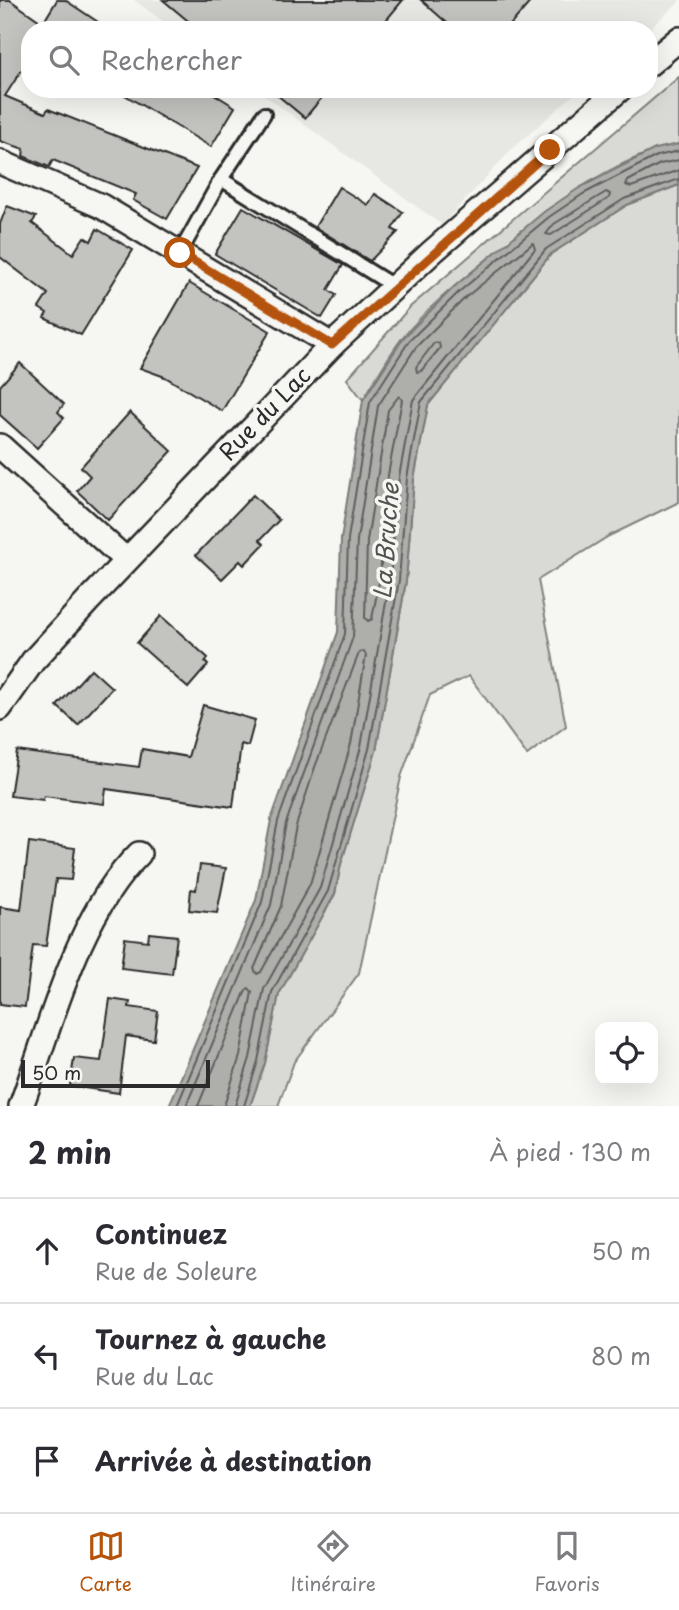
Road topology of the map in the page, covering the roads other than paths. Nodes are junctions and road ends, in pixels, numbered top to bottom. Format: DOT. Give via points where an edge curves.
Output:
graph roads {
  1 [pos="679,38"];
  2 [pos="658,56"];
  3 [pos="610,98"];
  4 [pos="264,114"];
  5 [pos="0,162"];
  6 [pos="221,179"];
  7 [pos="180,253"];
  8 [pos="395,286"];
  9 [pos="332,345"];
  10 [pos="0,446"];
  11 [pos="125,559"];
  12 [pos="0,708"];
  13 [pos="139,854"];
  14 [pos="21,1106"];
  1 -- 2 [label="street"];
  3 -- 8 [label="street, Rue du Lac"];
  4 -- 6 [label="lane"];
  5 -- 7 [label="street" via="101,205"];
  6 -- 7 [label="lane"];
  6 -- 8 [label="lane"];
  7 -- 9 [label="street"];
  8 -- 9 [label="street, Rue du Lac"];
  9 -- 11 [label="street, Rue du Lac"];
  10 -- 11 [label="street"];
  11 -- 12 [label="street, Rue du Lac" via="33,662"];
  13 -- 14 [label="street" via="119,874 89,920"];
}
